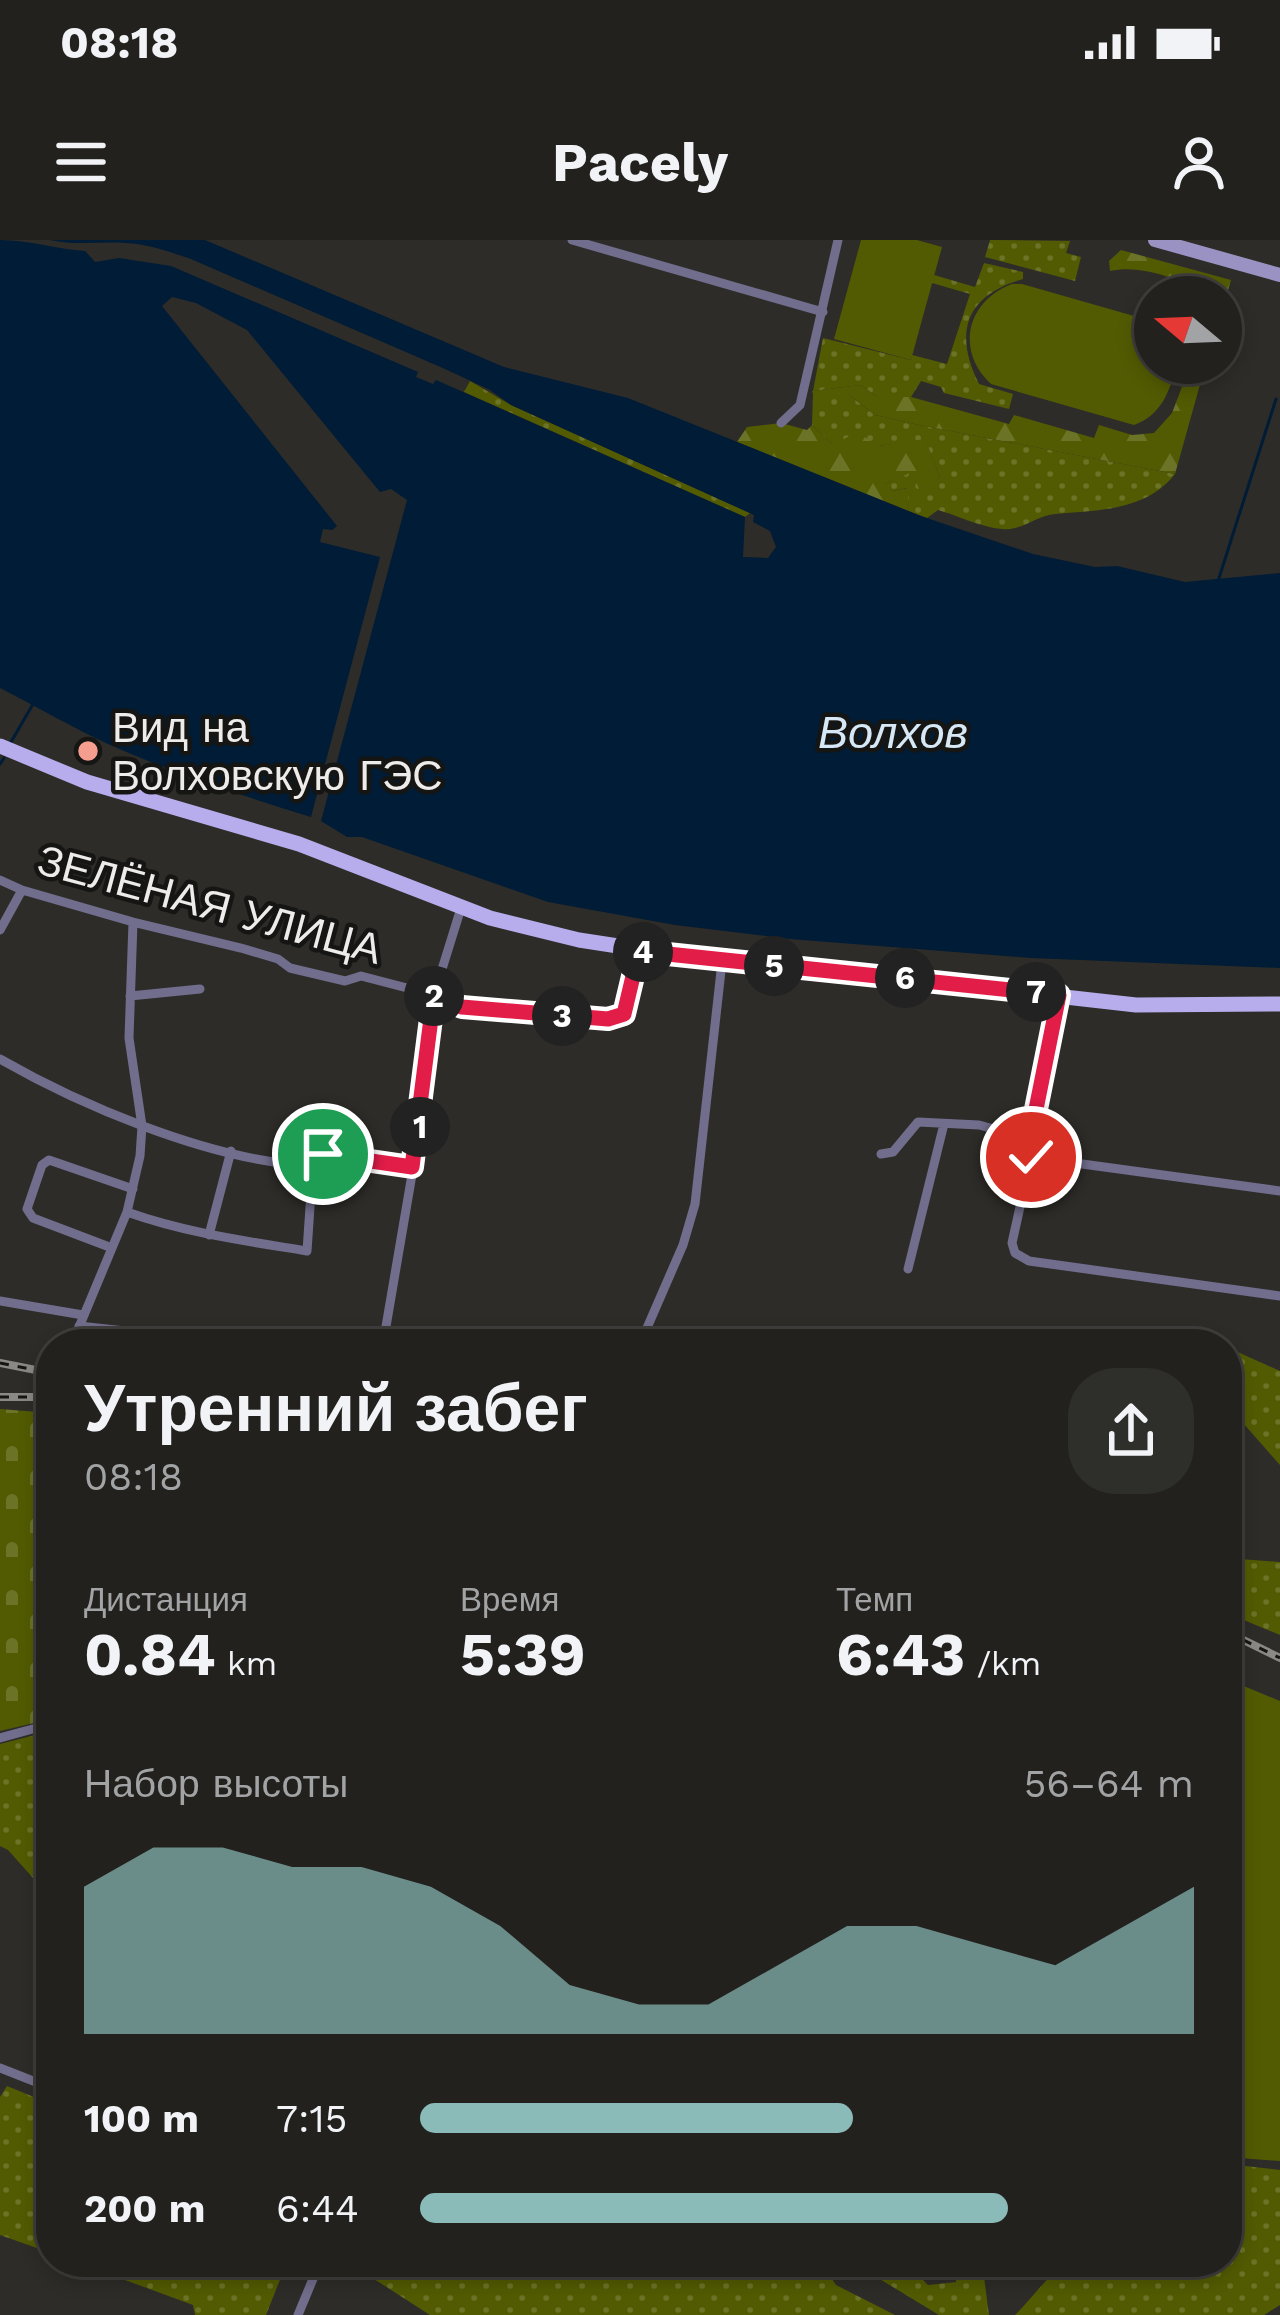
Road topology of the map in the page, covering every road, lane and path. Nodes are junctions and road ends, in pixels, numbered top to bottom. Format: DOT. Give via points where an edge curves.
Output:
graph roads {
  1 [pos="572,240"];
  2 [pos="838,240"];
  3 [pos="1155,240"];
  4 [pos="1174,243"];
  5 [pos="1280,275"];
  6 [pos="824,312"];
  7 [pos="781,423"];
  8 [pos="0,746"];
  9 [pos="0,880"];
  10 [pos="22,890"];
  11 [pos="460,908"];
  12 [pos="133,922"];
  13 [pos="0,930"];
  14 [pos="639,951"];
  15 [pos="722,962"];
  16 [pos="200,989"];
  17 [pos="434,995"];
  18 [pos="1059,995"];
  19 [pos="130,996"];
  20 [pos="1280,1004"];
  21 [pos="0,1059"];
  22 [pos="944,1124"];
  23 [pos="142,1126"];
  24 [pos="1030,1139"];
  25 [pos="231,1151"];
  26 [pos="881,1154"];
  27 [pos="1031,1157"];
  28 [pos="313,1163"];
  29 [pos="412,1167"];
  30 [pos="133,1189"];
  31 [pos="1280,1192"];
  32 [pos="128,1212"];
  33 [pos="209,1235"];
  34 [pos="112,1248"];
  35 [pos="908,1269"];
  36 [pos="1280,1296"];
  37 [pos="0,1301"];
  38 [pos="81,1321"];
  39 [pos="78,1329"];
  40 [pos="120,1329"];
  41 [pos="385,1329"];
  42 [pos="646,1329"];
  43 [pos="36,1728"];
  44 [pos="0,1738"];
  45 [pos="0,2068"];
  46 [pos="36,2082"];
  47 [pos="314,2277"];
  48 [pos="298,2315"];
  1 -- 6 [label="street"];
  2 -- 6 [label="street"];
  3 -- 4 [label="street"];
  4 -- 5 [label="street"];
  6 -- 7 [label="street" via="800,405"];
  8 -- 11 [label="main road" via="87,782 299,844"];
  9 -- 10 [label="street, ЗЕЛЁНАЯ УЛИЦА"];
  10 -- 12 [label="street, ЗЕЛЁНАЯ УЛИЦА"];
  10 -- 13 [label="street"];
  11 -- 14 [label="main road"];
  11 -- 17 [label="street"];
  12 -- 17 [label="street, ЗЕЛЁНАЯ УЛИЦА" via="290,968"];
  12 -- 19 [label="street"];
  14 -- 15 [label="main road"];
  14 -- 17 [label="street, ЗЕЛЁНАЯ УЛИЦА" via="624,1014 608,1019 462,1007"];
  15 -- 18 [label="main road"];
  15 -- 42 [label="street" via="695,1204"];
  16 -- 19 [label="street"];
  17 -- 29 [label="street"];
  18 -- 20 [label="main road" via="1136,1006"];
  18 -- 24 [label="street"];
  19 -- 23 [label="street"];
  21 -- 23 [label="street"];
  22 -- 24 [label="street"];
  22 -- 26 [label="street" via="918,1122 893,1152"];
  22 -- 35 [label="street"];
  23 -- 25 [label="street"];
  23 -- 30 [label="street"];
  24 -- 27 [label="street"];
  25 -- 28 [label="street"];
  25 -- 33 [label="street"];
  27 -- 31 [label="street"];
  27 -- 36 [label="street" via="1014,1224 1015,1253 1029,1261"];
  28 -- 29 [label="street" via="332,1153"];
  28 -- 33 [label="street" via="307,1251"];
  29 -- 41 [label="street"];
  30 -- 32 [label="street"];
  30 -- 34 [label="street" via="49,1160 34,1187 27,1209 33,1218"];
  32 -- 33 [label="street"];
  32 -- 34 [label="street"];
  34 -- 38 [label="street"];
  37 -- 38 [label="street"];
  38 -- 39 [label="street"];
  38 -- 40 [label="street"];
  43 -- 44 [label="street"];
  45 -- 46 [label="street"];
  47 -- 48 [label="street"];
}
